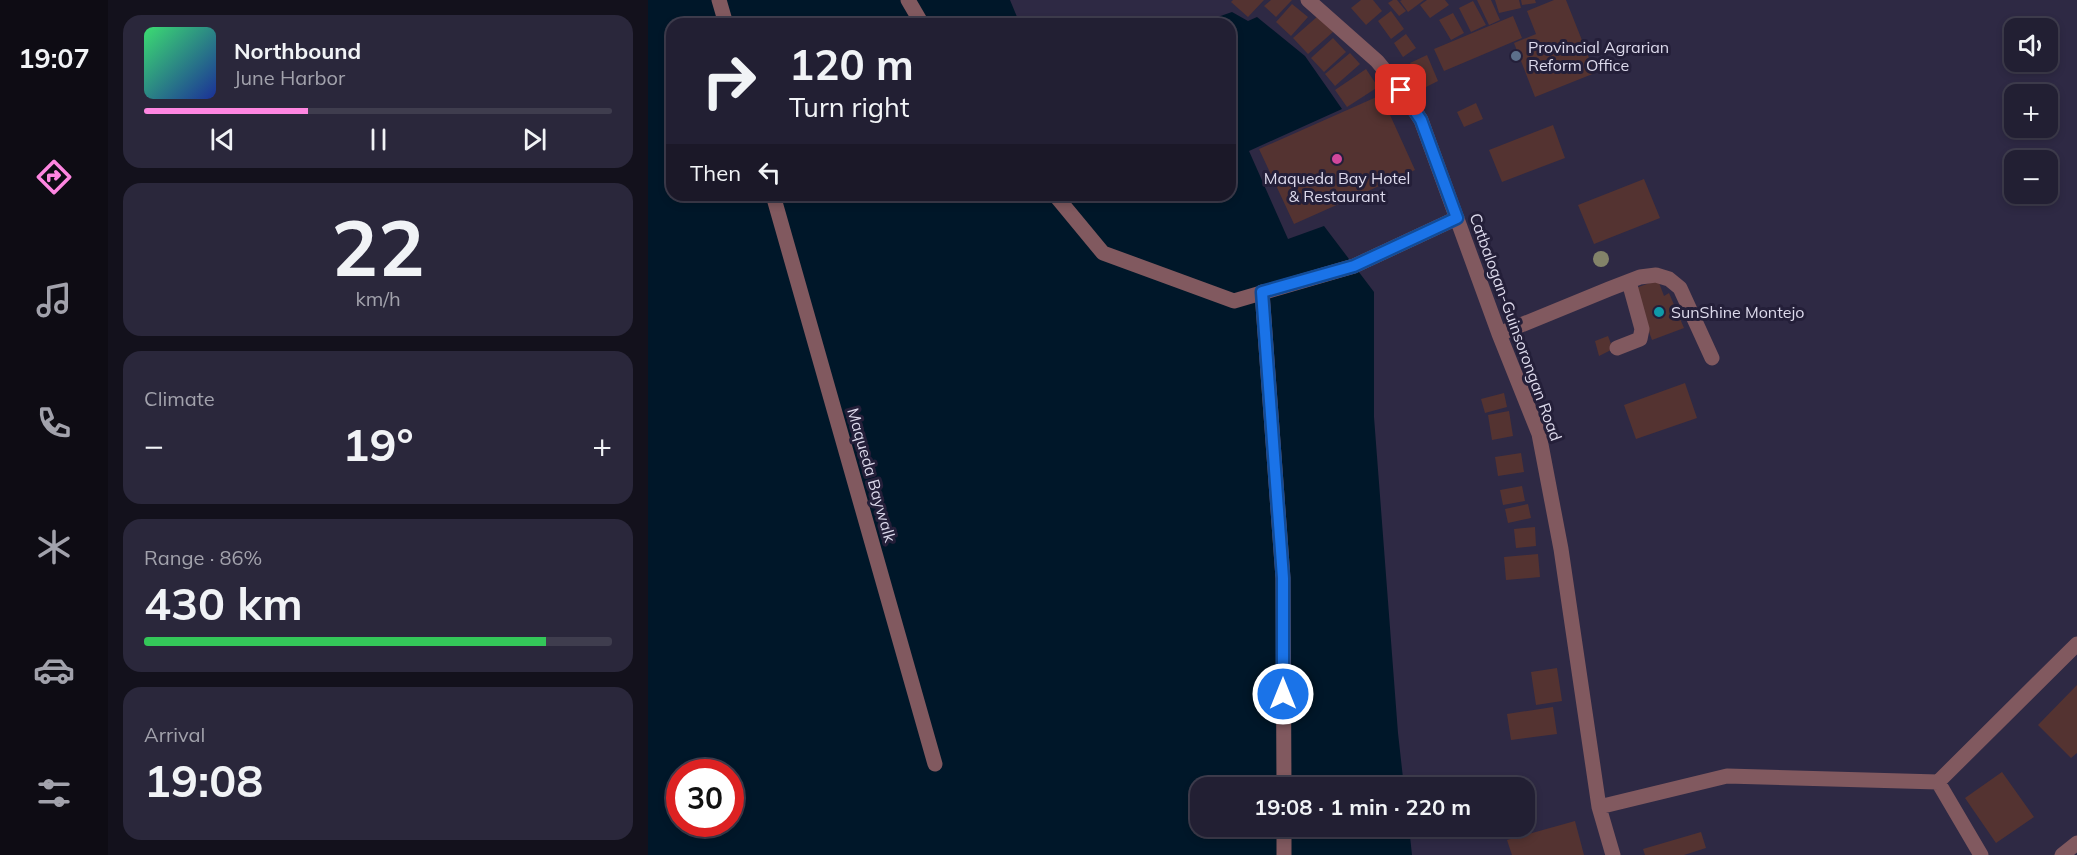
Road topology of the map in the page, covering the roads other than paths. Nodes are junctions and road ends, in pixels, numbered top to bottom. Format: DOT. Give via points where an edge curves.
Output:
graph roads {
  1 [pos="719,0"];
  2 [pos="908,0"];
  3 [pos="1308,0"];
  4 [pos="724,18"];
  5 [pos="918,18"];
  6 [pos="775,201"];
  7 [pos="1060,201"];
  8 [pos="1457,218"];
  9 [pos="1629,282"];
  10 [pos="1262,292"];
  11 [pos="1499,334"];
  12 [pos="1617,348"];
  13 [pos="1712,358"];
  14 [pos="2077,644"];
  15 [pos="935,764"];
  16 [pos="1284,777"];
  17 [pos="1938,782"];
  18 [pos="1599,807"];
  19 [pos="1284,837"];
  20 [pos="2077,843"];
  21 [pos="1284,855"];
  22 [pos="1613,855"];
  23 [pos="1982,855"];
  24 [pos="2062,855"];
  1 -- 4 [label="street"];
  2 -- 5 [label="street"];
  3 -- 8 [label="street, Catbalogan-Guinsorongan Road" via="1377,61 1401,90 1421,120"];
  6 -- 15 [label="street, Maqueda Baywalk"];
  7 -- 10 [label="street" via="1102,253 1234,301"];
  8 -- 10 [label="street" via="1354,266"];
  8 -- 11 [label="street, Catbalogan-Guinsorongan Road"];
  9 -- 11 [label="street"];
  9 -- 12 [label="street" via="1642,329 1640,339"];
  9 -- 13 [label="street" via="1656,275 1680,288"];
  10 -- 16 [label="street" via="1283,578"];
  11 -- 18 [label="street, Catbalogan-Guinsorongan Road" via="1539,434 1561,549"];
  14 -- 17 [label="street"];
  17 -- 18 [label="street" via="1727,777"];
  17 -- 23 [label="street"];
  18 -- 22 [label="street, Catbalogan-Guinsorongan Road"];
  19 -- 21 [label="street"];
  20 -- 24 [label="street"];
}
